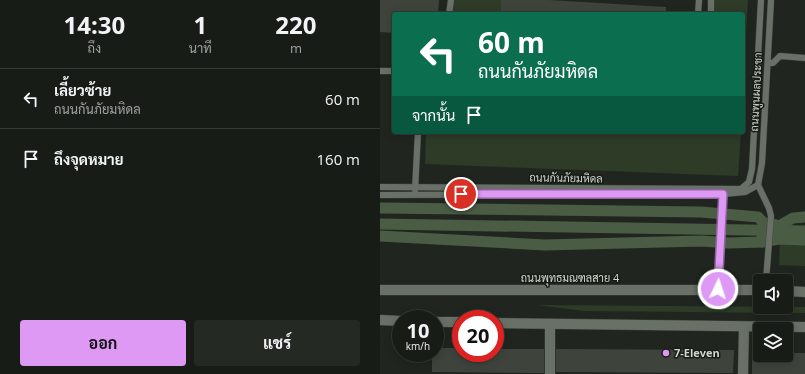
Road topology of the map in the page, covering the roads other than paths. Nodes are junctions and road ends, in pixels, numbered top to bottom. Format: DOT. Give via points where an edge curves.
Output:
graph roads {
  1 [pos="451,0"];
  2 [pos="699,0"];
  3 [pos="711,0"];
  4 [pos="761,0"];
  5 [pos="771,0"];
  6 [pos="450,12"];
  7 [pos="698,12"];
  8 [pos="711,12"];
  9 [pos="805,58"];
  10 [pos="768,63"];
  11 [pos="380,70"];
  12 [pos="392,71"];
  13 [pos="418,134"];
  14 [pos="749,182"];
  15 [pos="758,185"];
  16 [pos="380,187"];
  17 [pos="415,190"];
  18 [pos="723,194"];
  19 [pos="380,195"];
  20 [pos="767,274"];
  21 [pos="718,289"];
  22 [pos="380,290"];
  23 [pos="753,290"];
  24 [pos="793,291"];
  25 [pos="805,292"];
  26 [pos="380,320"];
  27 [pos="392,321"];
  28 [pos="504,323"];
  29 [pos="550,324"];
  30 [pos="744,327"];
  31 [pos="805,327"];
  32 [pos="550,374"];
  33 [pos="744,374"];
  1 -- 6 [label="lane"];
  2 -- 7 [label="lane"];
  3 -- 8 [label="lane"];
  4 -- 14 [label="lane, ถนนพูนผลประชา" via="752,169"];
  5 -- 10 [label="lane, ถนนพูนผลประชา"];
  9 -- 10 [label="lane" via="780,56 773,63"];
  10 -- 15 [label="lane, ถนนพูนผลประชา" via="762,164"];
  11 -- 12 [label="lane"];
  13 -- 17 [label="lane"];
  14 -- 17 [label="lane, ถนนกันภัยมหิดล" via="741,189"];
  15 -- 18 [label="lane, ถนนกันภัยมหิดล" via="745,192"];
  15 -- 20 [label="lane" via="769,208"];
  16 -- 17 [label="lane, ถนนกันภัยมหิดล"];
  17 -- 18 [label="lane, ถนนกันภัยมหิดล"];
  17 -- 19 [label="lane, ถนนกันภัยมหิดล"];
  18 -- 21 [label="lane"];
  21 -- 22 [label="main road, ถนนพุทธมณฑลสาย 4"];
  21 -- 23 [label="main road, ถนนพุทธมณฑลสาย 4"];
  24 -- 25 [label="main road"];
  26 -- 27 [label="main road"];
  28 -- 29 [label="main road"];
  29 -- 30 [label="main road"];
  29 -- 32 [label="main road"];
  30 -- 31 [label="main road"];
  30 -- 33 [label="main road"];
}
